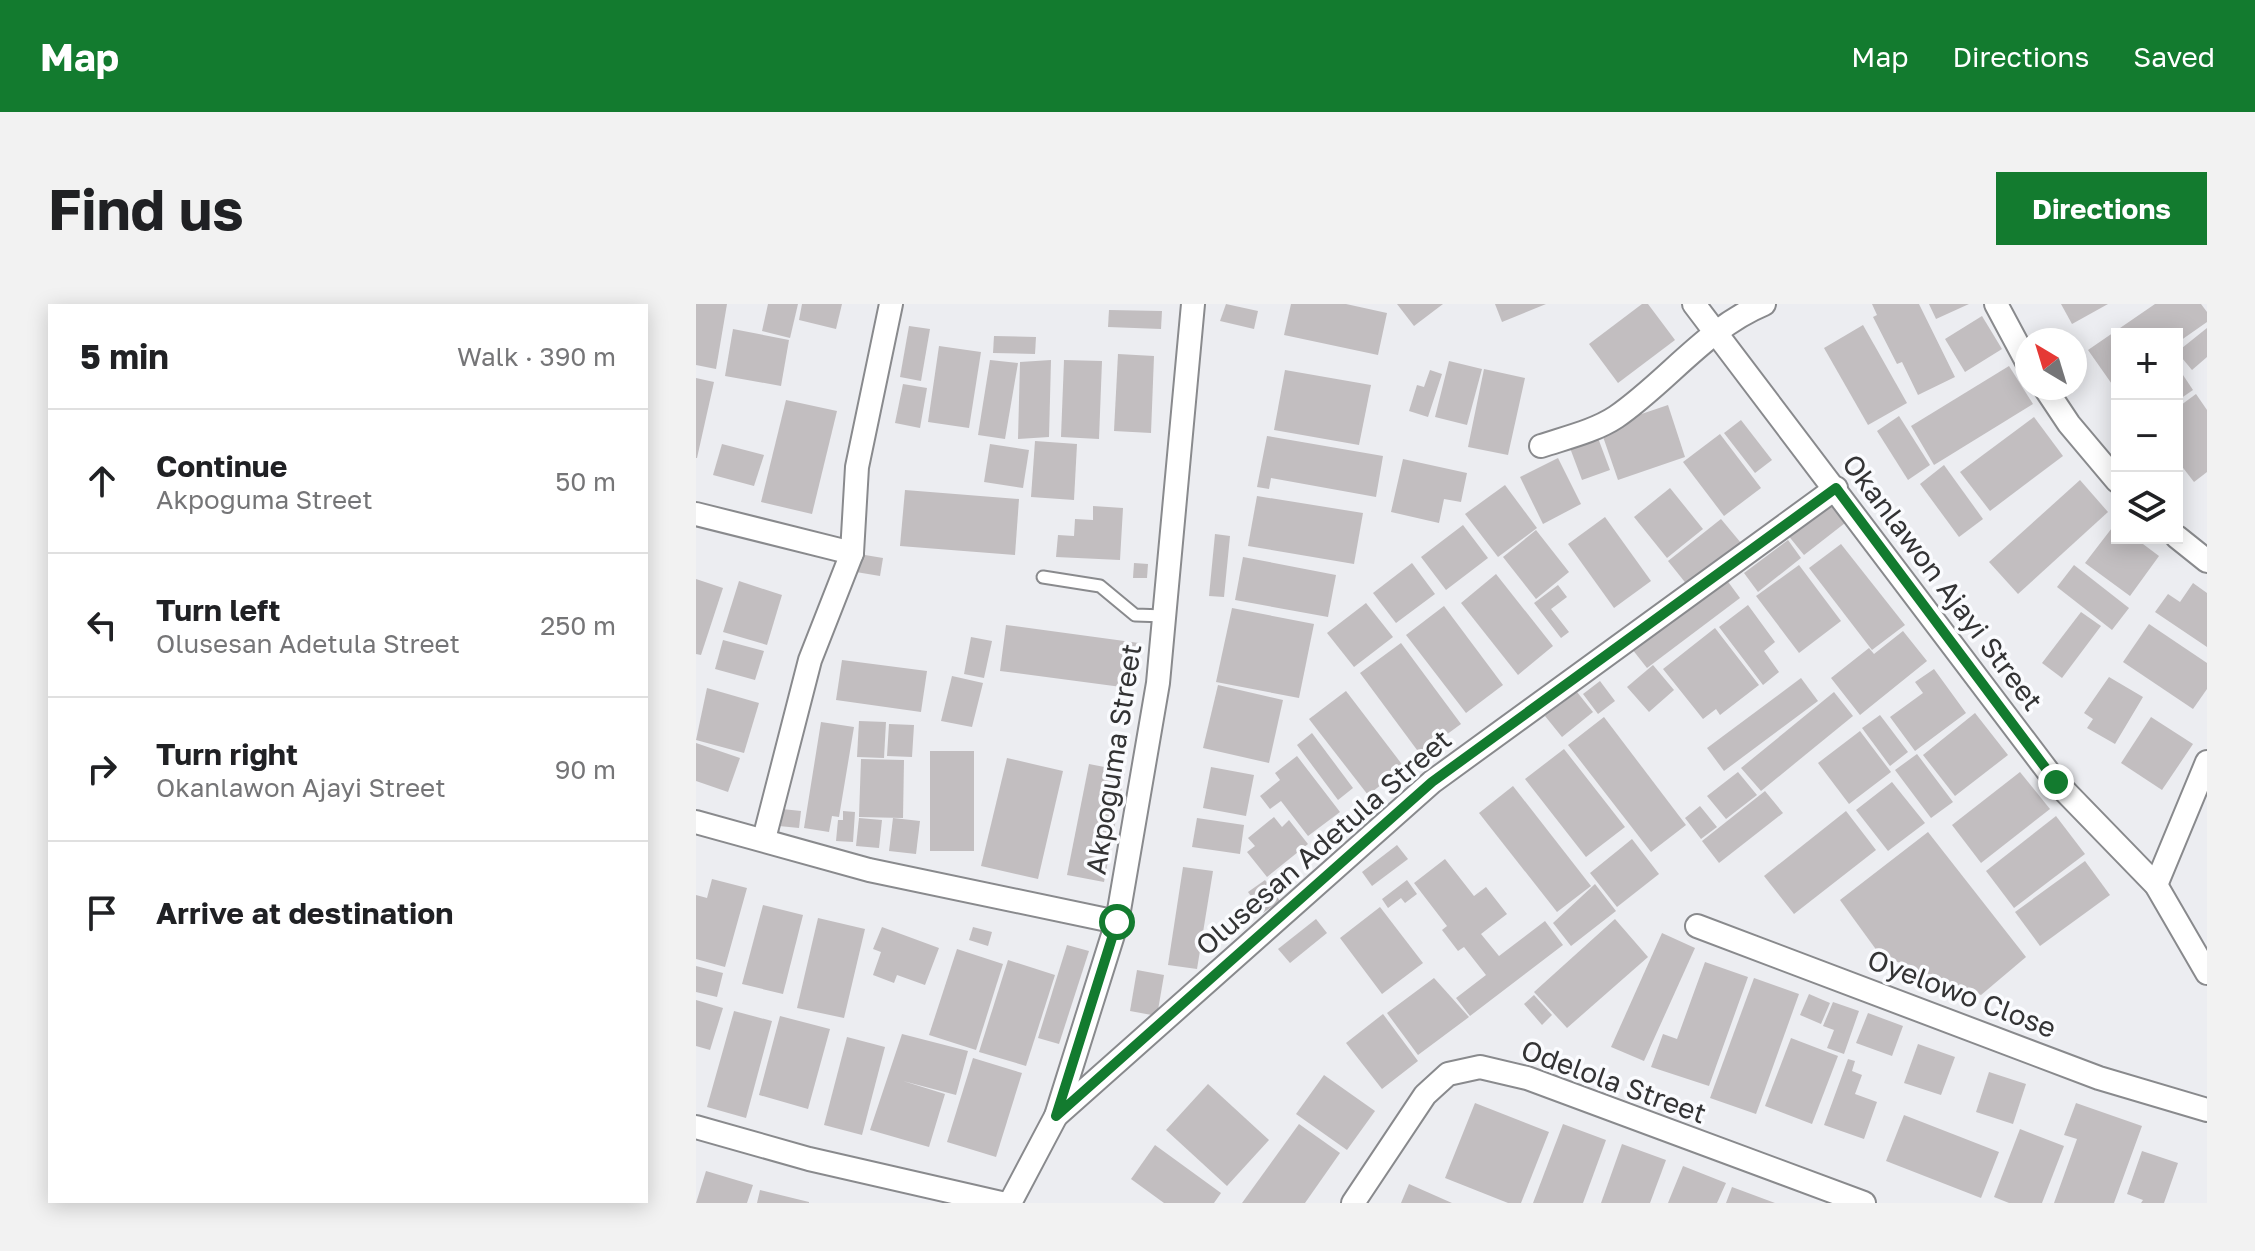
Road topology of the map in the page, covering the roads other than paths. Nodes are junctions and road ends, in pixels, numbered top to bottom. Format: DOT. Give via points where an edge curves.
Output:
graph roads {
  1 [pos="891,304"];
  2 [pos="1193,304"];
  3 [pos="1694,304"];
  4 [pos="1764,304"];
  5 [pos="1996,304"];
  6 [pos="1718,331"];
  7 [pos="2015,340"];
  8 [pos="2053,400"];
  9 [pos="1541,446"];
  10 [pos="2111,474"];
  11 [pos="1836,488"];
  12 [pos="696,514"];
  13 [pos="2183,540"];
  14 [pos="2203,552"];
  15 [pos="852,553"];
  16 [pos="1043,577"];
  17 [pos="1165,616"];
  18 [pos="2207,762"];
  19 [pos="696,822"];
  20 [pos="764,839"];
  21 [pos="2156,885"];
  22 [pos="1117,922"];
  23 [pos="1697,926"];
  24 [pos="2207,973"];
  25 [pos="2207,1110"];
  26 [pos="1056,1116"];
  27 [pos="696,1127"];
  28 [pos="1001,1203"];
  29 [pos="1010,1203"];
  30 [pos="1353,1203"];
  31 [pos="1864,1203"];
  1 -- 15 [label="street" via="857,467"];
  2 -- 17 [label="street, Akpoguma Street"];
  3 -- 6 [label="street, Okanlawon Ajayi Street"];
  4 -- 6 [label="street"];
  5 -- 7 [label="street"];
  6 -- 9 [label="street" via="1614,418"];
  6 -- 11 [label="street, Okanlawon Ajayi Street"];
  8 -- 10 [label="street"];
  11 -- 21 [label="street, Okanlawon Ajayi Street" via="2056,782"];
  11 -- 26 [label="street, Olusesan Adetula Street" via="1432,782"];
  12 -- 15 [label="street"];
  13 -- 14 [label="street"];
  15 -- 20 [label="street" via="810,660"];
  16 -- 17 [label="lane" via="1100,586 1135,615"];
  17 -- 22 [label="street, Akpoguma Street"];
  18 -- 21 [label="street"];
  19 -- 20 [label="street"];
  20 -- 22 [label="street" via="869,870"];
  21 -- 24 [label="street, Okanlawon Ajayi Street"];
  22 -- 26 [label="street, Akpoguma Street"];
  23 -- 25 [label="street, Oyelowo Close" via="2099,1078"];
  26 -- 29 [label="street, Akpoguma Street"];
  27 -- 28 [label="street"];
  30 -- 31 [label="street, Odelola Street" via="1425,1095 1448,1074 1480,1067 1527,1078"];
}
